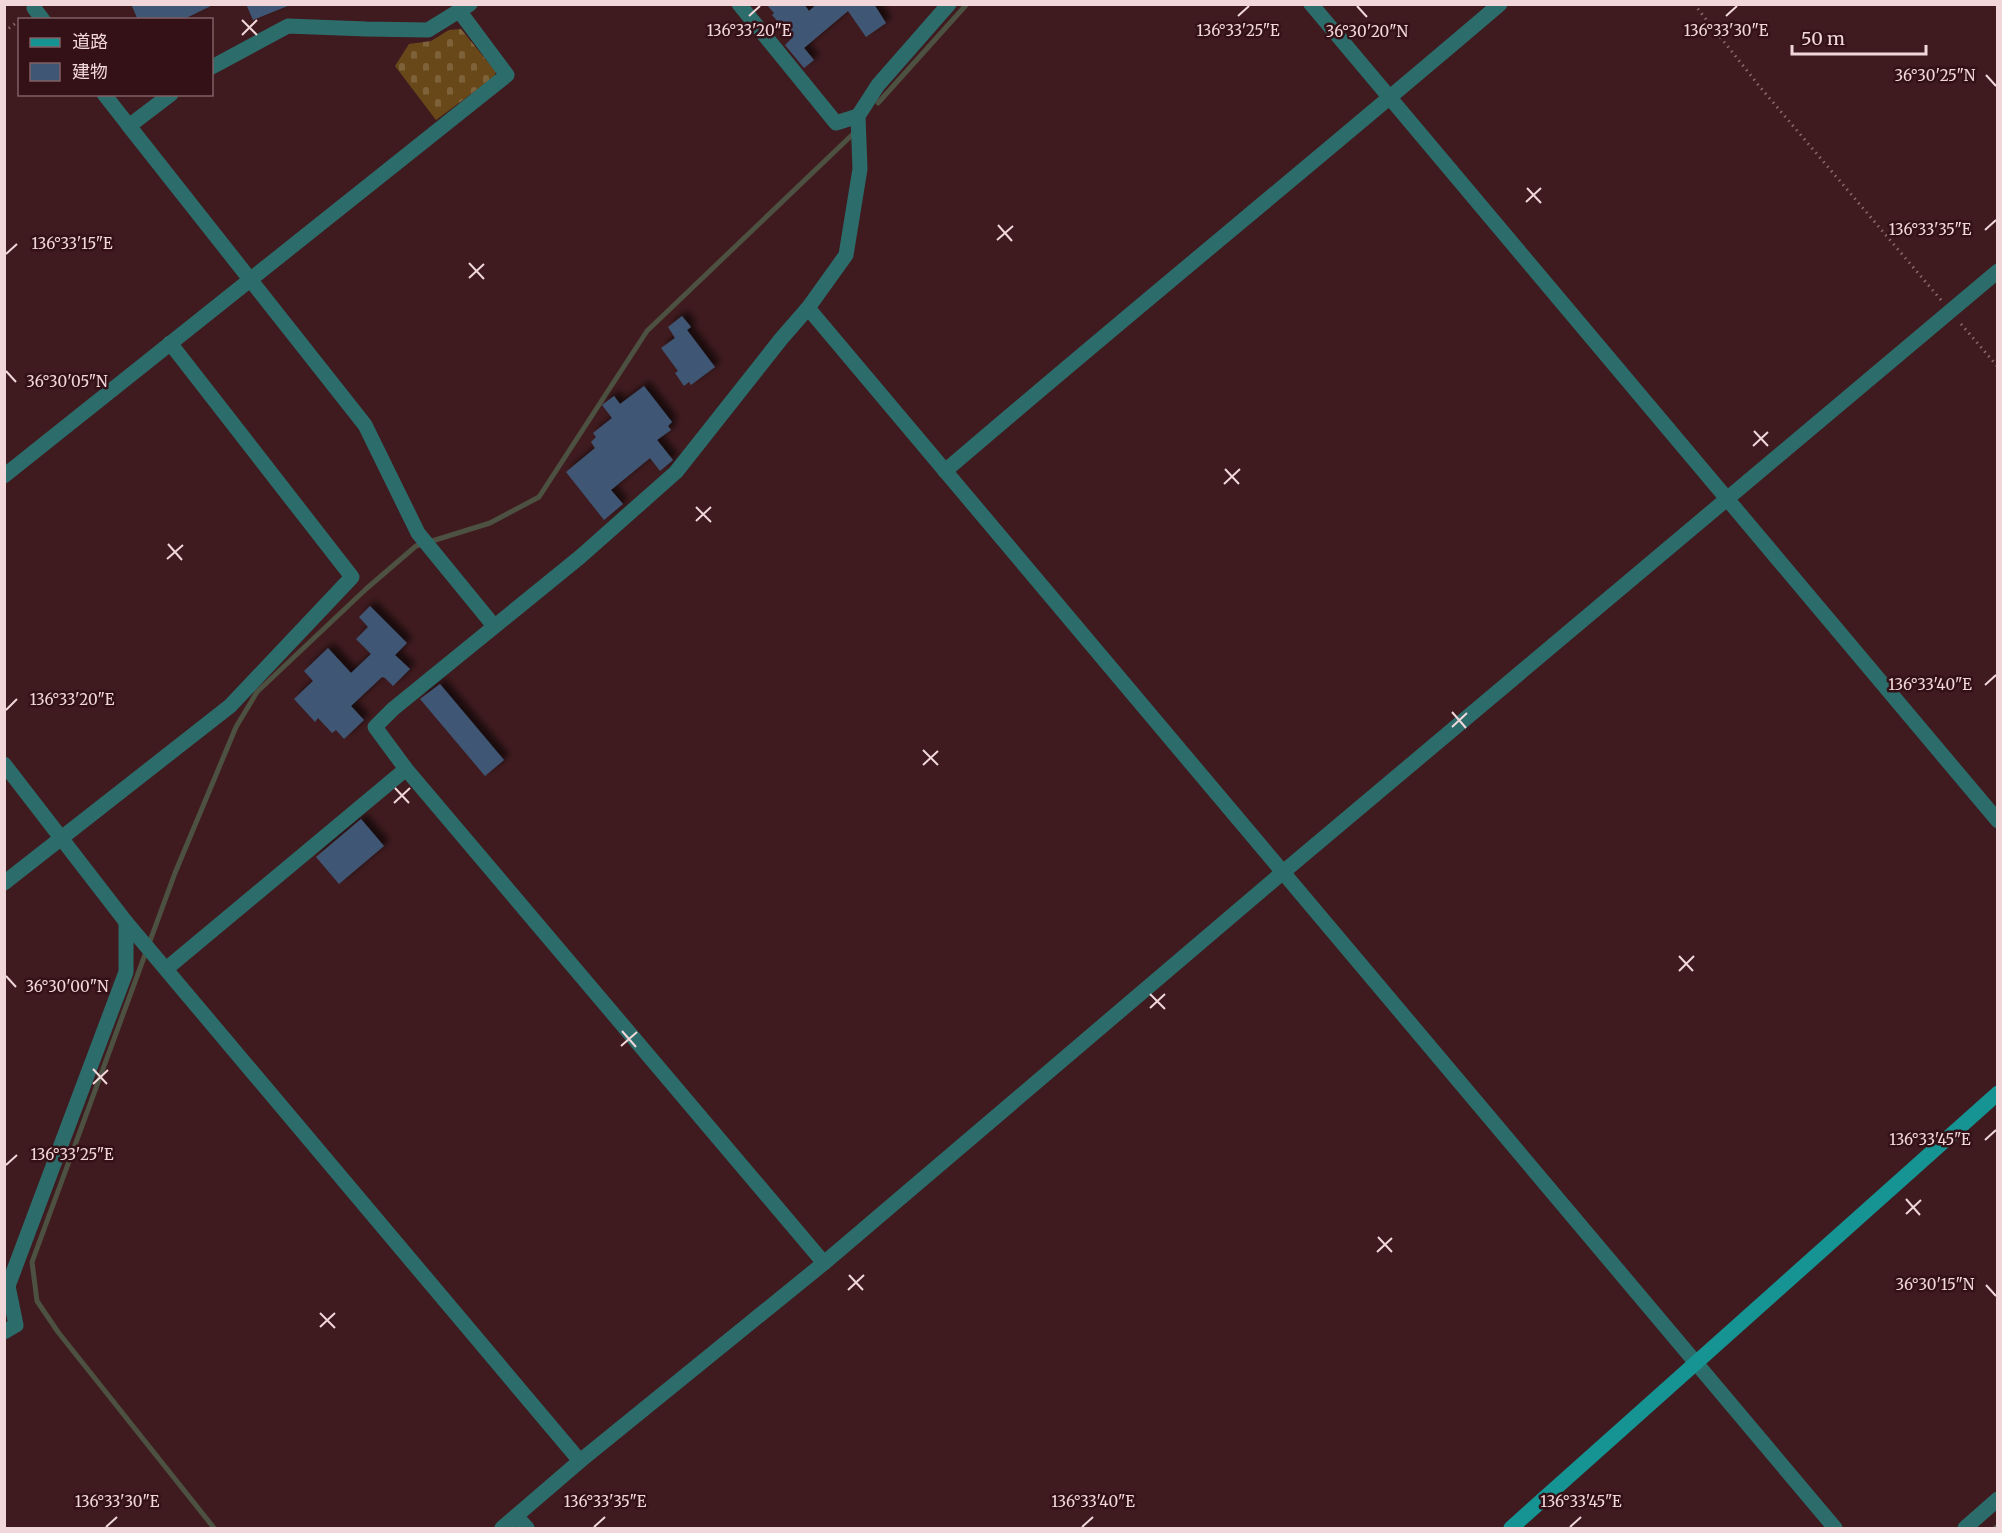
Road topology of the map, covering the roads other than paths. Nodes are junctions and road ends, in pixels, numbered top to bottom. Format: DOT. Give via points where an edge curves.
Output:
graph roads {
  1 [pos="739,4"];
  2 [pos="949,4"];
  3 [pos="1311,4"];
  4 [pos="1500,4"];
  5 [pos="465,8"];
  6 [pos="213,66"];
  7 [pos="106,96"];
  8 [pos="168,96"];
  9 [pos="1390,98"];
  10 [pos="858,116"];
  11 [pos="129,126"];
  12 [pos="1998,271"];
  13 [pos="252,280"];
  14 [pos="808,308"];
  15 [pos="170,343"];
  16 [pos="945,471"];
  17 [pos="4,476"];
  18 [pos="1726,500"];
  19 [pos="494,626"];
  20 [pos="4,764"];
  21 [pos="406,769"];
  22 [pos="1998,821"];
  23 [pos="63,837"];
  24 [pos="1282,873"];
  25 [pos="4,883"];
  26 [pos="126,922"];
  27 [pos="166,969"];
  28 [pos="1998,1093"];
  29 [pos="824,1263"];
  30 [pos="4,1332"];
  31 [pos="1696,1363"];
  32 [pos="580,1461"];
  33 [pos="1998,1499"];
  34 [pos="516,1516"];
  35 [pos="502,1528"];
  36 [pos="527,1528"];
  37 [pos="1511,1528"];
  38 [pos="1835,1528"];
  39 [pos="1965,1528"];
  1 -- 10 [label="street" via="836,123"];
  2 -- 10 [label="street" via="878,85"];
  3 -- 9 [label="street"];
  4 -- 9 [label="street"];
  5 -- 6 [label="street" via="428,30 288,26"];
  5 -- 13 [label="street" via="507,75"];
  7 -- 11 [label="street"];
  8 -- 11 [label="street"];
  9 -- 16 [label="street"];
  9 -- 18 [label="street"];
  10 -- 14 [label="street" via="860,169 846,255"];
  11 -- 13 [label="street"];
  12 -- 18 [label="street"];
  13 -- 15 [label="street"];
  13 -- 19 [label="street" via="365,425 424,541"];
  14 -- 16 [label="street"];
  14 -- 19 [label="street" via="676,472"];
  15 -- 17 [label="street"];
  15 -- 23 [label="street" via="352,577 230,706"];
  16 -- 24 [label="street"];
  18 -- 22 [label="street"];
  18 -- 24 [label="street"];
  19 -- 21 [label="street" via="375,727"];
  20 -- 23 [label="street"];
  21 -- 27 [label="street"];
  21 -- 29 [label="street"];
  23 -- 25 [label="street"];
  23 -- 26 [label="street"];
  24 -- 29 [label="street"];
  24 -- 31 [label="street"];
  26 -- 27 [label="street"];
  26 -- 30 [label="street" via="126,972 8,1286 16,1325"];
  27 -- 32 [label="street"];
  28 -- 31 [label="street"];
  29 -- 32 [label="street"];
  31 -- 37 [label="street"];
  31 -- 38 [label="street"];
  32 -- 34 [label="street"];
  33 -- 39 [label="street"];
  34 -- 35 [label="street"];
  34 -- 36 [label="street"];
}
